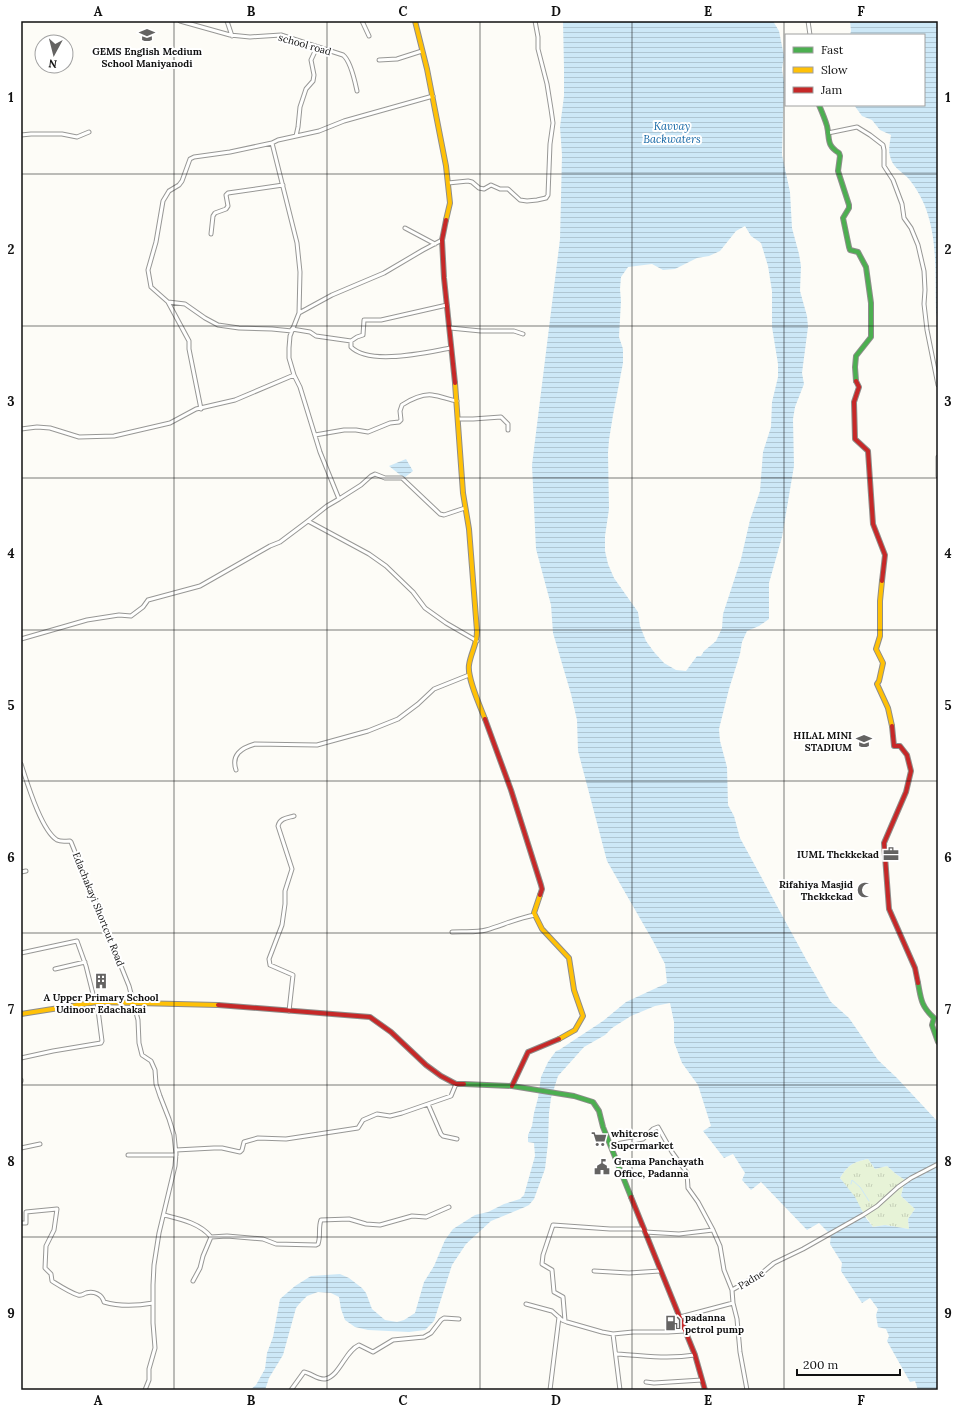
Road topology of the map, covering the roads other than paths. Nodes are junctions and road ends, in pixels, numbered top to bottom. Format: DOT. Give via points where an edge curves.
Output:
graph roads {
  1 [pos="180,21"];
  2 [pos="227,21"];
  3 [pos="362,21"];
  4 [pos="415,21"];
  5 [pos="535,21"];
  6 [pos="808,21"];
  7 [pos="810,34"];
  8 [pos="232,36"];
  9 [pos="369,36"];
  10 [pos="317,47"];
  11 [pos="422,51"];
  12 [pos="379,60"];
  13 [pos="357,91"];
  14 [pos="433,96"];
  15 [pos="819,106"];
  16 [pos="89,132"];
  17 [pos="828,133"];
  18 [pos="21,135"];
  19 [pos="296,136"];
  20 [pos="272,143"];
  21 [pos="448,183"];
  22 [pos="282,184"];
  23 [pos="405,228"];
  24 [pos="211,234"];
  25 [pos="442,240"];
  26 [pos="435,244"];
  27 [pos="168,302"];
  28 [pos="447,305"];
  29 [pos="299,313"];
  30 [pos="450,328"];
  31 [pos="292,330"];
  32 [pos="523,334"];
  33 [pos="351,341"];
  34 [pos="451,348"];
  35 [pos="294,375"];
  36 [pos="938,385"];
  37 [pos="457,401"];
  38 [pos="201,409"];
  39 [pos="458,419"];
  40 [pos="21,429"];
  41 [pos="508,430"];
  42 [pos="314,435"];
  43 [pos="938,457"];
  44 [pos="938,476"];
  45 [pos="340,499"];
  46 [pos="465,508"];
  47 [pos="308,521"];
  48 [pos="21,639"];
  49 [pos="477,641"];
  50 [pos="468,675"];
  51 [pos="21,764"];
  52 [pos="236,770"];
  53 [pos="294,816"];
  54 [pos="26,871"];
  55 [pos="21,872"];
  56 [pos="535,915"];
  57 [pos="452,932"];
  58 [pos="21,953"];
  59 [pos="85,962"];
  60 [pos="55,969"];
  61 [pos="96,1002"];
  62 [pos="134,1003"];
  63 [pos="289,1011"];
  64 [pos="21,1014"];
  65 [pos="938,1042"];
  66 [pos="21,1058"];
  67 [pos="456,1084"];
  68 [pos="512,1086"];
  69 [pos="428,1104"];
  70 [pos="458,1139"];
  71 [pos="40,1144"];
  72 [pos="611,1145"];
  73 [pos="21,1148"];
  74 [pos="176,1150"];
  75 [pos="128,1155"];
  76 [pos="176,1155"];
  77 [pos="938,1164"];
  78 [pos="449,1207"];
  79 [pos="164,1215"];
  80 [pos="21,1222"];
  81 [pos="644,1230"];
  82 [pos="712,1230"];
  83 [pos="211,1237"];
  84 [pos="594,1271"];
  85 [pos="660,1271"];
  86 [pos="193,1281"];
  87 [pos="732,1290"];
  88 [pos="153,1303"];
  89 [pos="733,1303"];
  90 [pos="526,1304"];
  91 [pos="559,1317"];
  92 [pos="680,1317"];
  93 [pos="459,1319"];
  94 [pos="565,1321"];
  95 [pos="685,1331"];
  96 [pos="613,1334"];
  97 [pos="617,1354"];
  98 [pos="695,1355"];
  99 [pos="702,1380"];
  100 [pos="646,1382"];
  101 [pos="145,1390"];
  102 [pos="291,1390"];
  103 [pos="550,1390"];
  104 [pos="620,1390"];
  105 [pos="705,1390"];
  106 [pos="747,1390"];
  1 -- 8 [label="street, school road"];
  2 -- 8 [label="street"];
  3 -- 9 [label="street"];
  4 -- 11 [label="main road"];
  5 -- 21 [label="street" via="553,124 548,195 542,199 527,201 520,200 508,189 491,185 484,189 468,181"];
  6 -- 7 [label="street"];
  8 -- 10 [label="street, school road" via="281,36"];
  10 -- 13 [label="street, school road" via="346,57"];
  10 -- 19 [label="street" via="312,60 313,81 306,89 300,107"];
  11 -- 12 [label="street" via="397,59"];
  11 -- 14 [label="main road"];
  14 -- 19 [label="street"];
  14 -- 21 [label="main road"];
  15 -- 17 [label="main road"];
  16 -- 18 [label="street" via="77,137 62,134"];
  17 -- 36 [label="street" via="857,127 883,145 884,166 893,180 924,271 924,310"];
  17 -- 65 [label="main road" via="829,144 840,156 838,171 849,205 843,218 849,248 858,252 866,267 871,303 871,337 856,356 855,367 859,387 854,402 855,439 868,451 873,524 885,555 880,601 880,636 876,649 883,663 877,684 890,708 891,738 894,746 900,746 907,755 910,771 906,792 884,843 889,909 915,968 921,1002 934,1018 932,1025"];
  19 -- 20 [label="street"];
  20 -- 22 [label="street"];
  20 -- 27 [label="street" via="190,159 182,181 169,191 163,200 148,270 151,287"];
  21 -- 25 [label="main road" via="450,203"];
  22 -- 24 [label="street" via="228,193 228,206 213,216"];
  22 -- 29 [label="street" via="297,243 300,272"];
  23 -- 26 [label="street"];
  25 -- 26 [label="street"];
  25 -- 28 [label="main road"];
  26 -- 29 [label="street" via="384,273 332,295"];
  27 -- 31 [label="street" via="184,304 218,325"];
  27 -- 38 [label="street" via="189,341"];
  28 -- 30 [label="main road"];
  28 -- 33 [label="street" via="381,320 364,320 363,335"];
  29 -- 31 [label="street"];
  30 -- 32 [label="street"];
  30 -- 34 [label="main road"];
  31 -- 33 [label="street"];
  31 -- 35 [label="street" via="289,358"];
  33 -- 34 [label="street" via="351,347 356,352 372,355 404,356"];
  34 -- 37 [label="main road"];
  35 -- 38 [label="street" via="235,400"];
  35 -- 42 [label="street"];
  37 -- 39 [label="main road"];
  37 -- 42 [label="street" via="428,395 402,405 399,422 368,432 353,430"];
  38 -- 40 [label="street" via="196,409 170,423 114,436 79,437 50,428"];
  39 -- 41 [label="street" via="501,417 508,424"];
  39 -- 46 [label="main road"];
  42 -- 45 [label="street"];
  43 -- 44 [label="street"];
  45 -- 46 [label="street" via="375,474 384,478 402,478 440,514"];
  45 -- 47 [label="street"];
  46 -- 49 [label="main road" via="472,560"];
  47 -- 48 [label="street" via="280,542 200,586 148,600 132,616 119,615 87,620"];
  47 -- 49 [label="street" via="386,566 425,608"];
  49 -- 50 [label="main road"];
  50 -- 52 [label="street" via="434,689 398,720 368,731 317,745 246,746 237,755 234,763"];
  50 -- 56 [label="main road" via="512,790 541,885"];
  51 -- 62 [label="street, Edachakayi Shortcut Road" via="35,803 52,834 61,841 72,842"];
  53 -- 63 [label="street" via="282,820 278,826 292,869 284,891 286,904 282,924 269,962 273,967 293,974"];
  54 -- 55 [label="street"];
  56 -- 57 [label="street" via="483,930"];
  56 -- 68 [label="main road" via="542,929 570,958 574,990 583,1016 575,1030 528,1052"];
  58 -- 59 [label="street" via="77,942"];
  59 -- 60 [label="street"];
  59 -- 61 [label="street"];
  61 -- 62 [label="main road"];
  61 -- 64 [label="main road"];
  61 -- 66 [label="street" via="101,1043"];
  62 -- 63 [label="main road" via="217,1005"];
  62 -- 74 [label="street" via="142,1055 151,1061 156,1084 174,1135"];
  63 -- 67 [label="main road" via="370,1017 391,1032 426,1065"];
  67 -- 68 [label="main road"];
  67 -- 69 [label="street" via="451,1096"];
  68 -- 72 [label="main road" via="589,1100 596,1106"];
  69 -- 70 [label="street" via="441,1134"];
  69 -- 74 [label="street" via="390,1116 377,1114 363,1120 358,1128 286,1140 258,1138 246,1141 240,1152 222,1148"];
  71 -- 73 [label="street"];
  72 -- 81 [label="main road"];
  72 -- 82 [label="street" via="642,1138 658,1127 687,1174 688,1188"];
  74 -- 76 [label="street"];
  75 -- 76 [label="street"];
  76 -- 79 [label="street"];
  77 -- 87 [label="street, Padne" via="904,1183 877,1206 817,1242 774,1263"];
  78 -- 83 [label="street" via="426,1217 412,1216 380,1225 349,1219 321,1220 319,1242 316,1245 276,1244 263,1239 227,1236"];
  79 -- 83 [label="street" via="188,1221"];
  79 -- 88 [label="street" via="154,1265"];
  80 -- 88 [label="street" via="26,1223 26,1212 57,1209 54,1230 46,1246 45,1268 51,1274 52,1281 76,1294 98,1293 104,1302 113,1304 130,1306"];
  81 -- 82 [label="street" via="678,1234"];
  81 -- 85 [label="main road"];
  81 -- 94 [label="street" via="553,1225 542,1264 552,1270 554,1292 563,1297"];
  82 -- 87 [label="street" via="720,1246 724,1270"];
  83 -- 86 [label="street"];
  84 -- 85 [label="street"];
  85 -- 92 [label="main road"];
  87 -- 89 [label="street, Padne"];
  88 -- 101 [label="street" via="155,1348"];
  89 -- 92 [label="street"];
  89 -- 106 [label="street, Padne"];
  90 -- 91 [label="street" via="552,1311"];
  91 -- 94 [label="street"];
  91 -- 103 [label="street"];
  92 -- 95 [label="main road"];
  93 -- 102 [label="street" via="444,1318 424,1337 393,1340 373,1352 359,1345 329,1377 321,1378 304,1372"];
  94 -- 96 [label="street"];
  95 -- 96 [label="street"];
  95 -- 98 [label="main road"];
  96 -- 97 [label="street"];
  97 -- 98 [label="street"];
  97 -- 104 [label="street"];
  98 -- 99 [label="main road"];
  99 -- 100 [label="street"];
  99 -- 105 [label="main road"];
}
